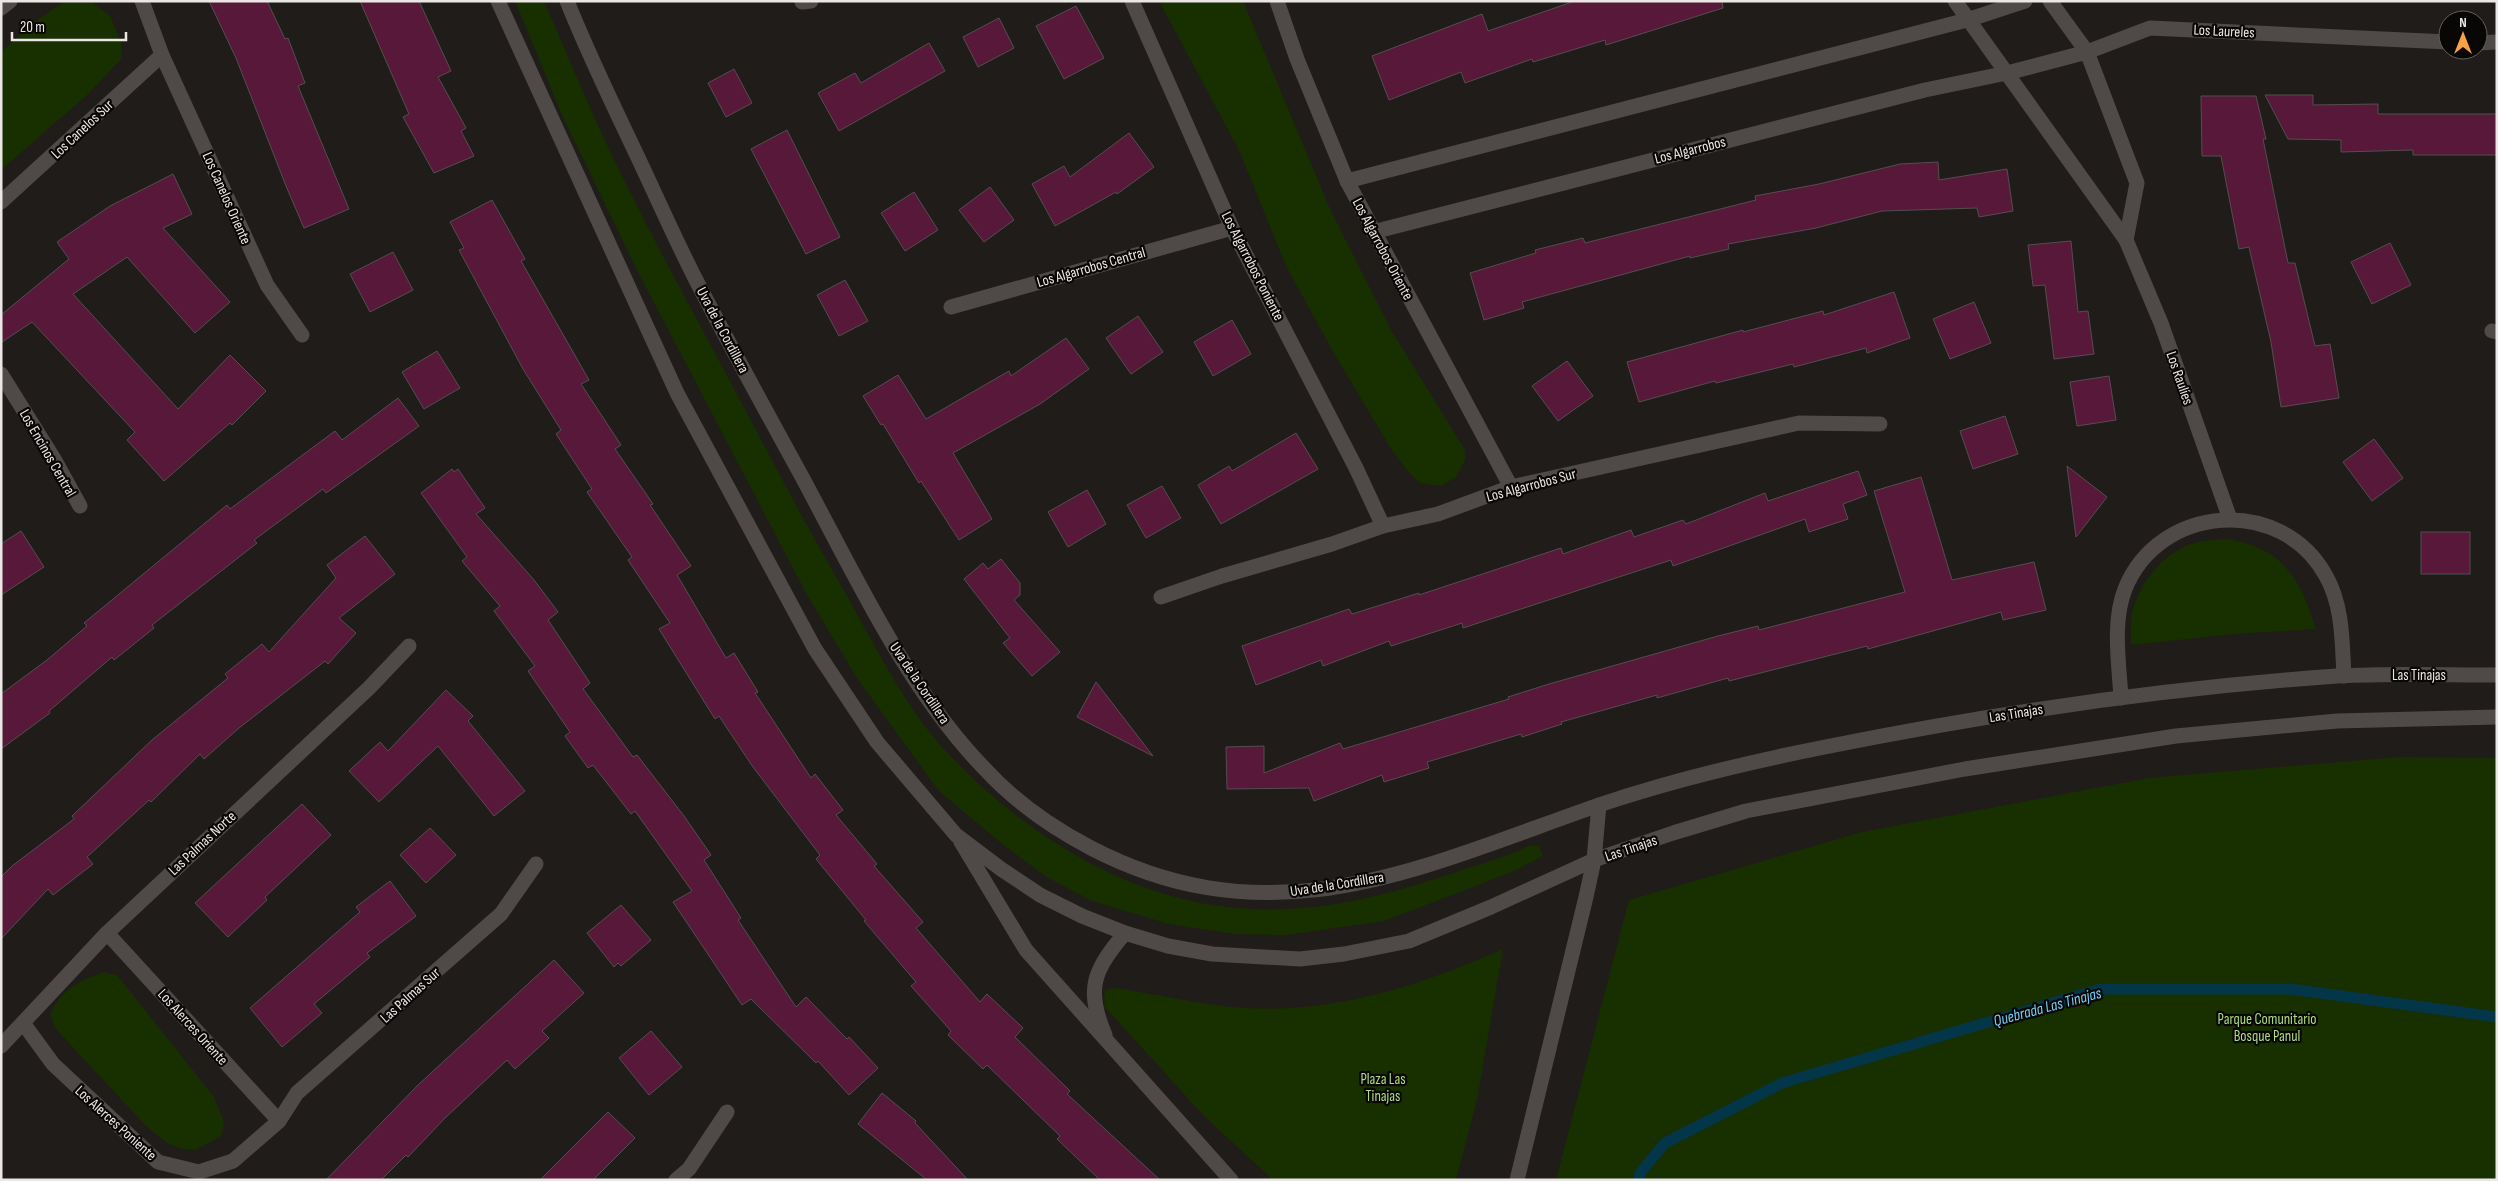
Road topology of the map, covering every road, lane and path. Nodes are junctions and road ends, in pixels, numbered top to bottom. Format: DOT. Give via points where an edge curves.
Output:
graph roads {
  1 [pos="10,1"];
  2 [pos="142,1"];
  3 [pos="498,1"];
  4 [pos="568,1"];
  5 [pos="1132,1"];
  6 [pos="1277,1"];
  7 [pos="1955,1"];
  8 [pos="2025,1"];
  9 [pos="2050,1"];
  10 [pos="1,8"];
  11 [pos="1967,20"];
  12 [pos="2438,42"];
  13 [pos="2087,52"];
  14 [pos="162,55"];
  15 [pos="2007,73"];
  16 [pos="1347,181"];
  17 [pos="1,202"];
  18 [pos="1232,228"];
  19 [pos="1373,232"];
  20 [pos="2126,240"];
  21 [pos="951,307"];
  22 [pos="302,335"];
  23 [pos="1,374"];
  24 [pos="1880,424"];
  25 [pos="1511,487"];
  26 [pos="80,506"];
  27 [pos="2230,519"];
  28 [pos="1383,526"];
  29 [pos="1161,597"];
  30 [pos="409,646"];
  31 [pos="2497,675"];
  32 [pos="2344,676"];
  33 [pos="2121,698"];
  34 [pos="2497,717"];
  35 [pos="1598,805"];
  36 [pos="956,834"];
  37 [pos="1594,860"];
  38 [pos="536,864"];
  39 [pos="107,933"];
  40 [pos="1125,933"];
  41 [pos="23,1023"];
  42 [pos="1109,1045"];
  43 [pos="1,1046"];
  44 [pos="727,1112"];
  45 [pos="279,1121"];
  46 [pos="676,1180"];
  47 [pos="1231,1180"];
  48 [pos="1517,1180"];
  1 -- 10 [label="street"];
  2 -- 14 [label="street, Los Canelos Oriente"];
  3 -- 36 [label="street" via="677,393 815,649 877,742"];
  4 -- 35 [label="street, Uva de la Cordillera" via="585,45 696,281 881,623 954,734 983,768 1016,798 1091,848 1132,866 1174,880 1259,893 1300,893 1367,882 1448,860"];
  5 -- 18 [label="street, Los Algarrobos Poniente"];
  6 -- 16 [label="street, Los Algarrobos Oriente"];
  7 -- 11 [label="street, Los Raulíes"];
  8 -- 11 [label="street"];
  9 -- 13 [label="street"];
  11 -- 15 [label="street, Los Raulíes"];
  11 -- 16 [label="street"];
  12 -- 13 [label="street, Los Laureles" via="2150,28"];
  13 -- 15 [label="street, Los Laureles"];
  13 -- 20 [label="street" via="2137,183"];
  14 -- 17 [label="street, Los Canelos Sur"];
  14 -- 22 [label="street, Los Canelos Oriente" via="267,285"];
  15 -- 19 [label="street, Los Algarrobos" via="1925,90"];
  15 -- 20 [label="street, Los Raulíes"];
  16 -- 19 [label="street, Los Algarrobos Oriente"];
  18 -- 21 [label="street, Los Algarrobos Central"];
  18 -- 28 [label="street, Los Algarrobos Poniente"];
  19 -- 25 [label="street, Los Algarrobos Oriente"];
  20 -- 27 [label="street, Los Raulíes" via="2161,322"];
  23 -- 26 [label="street, Los Encinos Central"];
  24 -- 25 [label="street, Los Algarrobos Sur" via="1799,422"];
  25 -- 28 [label="street, Los Algarrobos Sur" via="1438,514"];
  27 -- 32 [label="street" via="2252,521 2282,532 2317,561 2327,576 2338,605"];
  27 -- 33 [label="street" via="2198,522 2176,534 2149,552 2135,571 2123,596 2117,628"];
  28 -- 29 [label="street, Los Algarrobos Sur"];
  30 -- 39 [label="street, Las Palmas Norte" via="369,688"];
  31 -- 32 [label="street, Las Tinajas"];
  32 -- 33 [label="street, Las Tinajas"];
  33 -- 35 [label="street, Las Tinajas" via="1809,750 1704,772"];
  34 -- 37 [label="street, Las Tinajas" via="2337,721 2176,736 2070,751 1746,811"];
  35 -- 37 [label="street, Las Tinajas"];
  36 -- 40 [label="street" via="1040,895"];
  36 -- 42 [label="street" via="1026,950"];
  37 -- 40 [label="street" via="1409,941 1344,954 1300,959 1212,954 1168,946"];
  37 -- 48 [label="street, Las Tinajas"];
  38 -- 45 [label="street, Las Palmas Sur" via="501,914 297,1093"];
  39 -- 41 [label="street, Las Palmas Norte"];
  39 -- 45 [label="street, Los Alerces Oriente"];
  40 -- 42 [label="street" via="1107,955 1094,986 1094,1003"];
  41 -- 43 [label="street, Las Palmas Norte"];
  41 -- 45 [label="street, Los Alerces Poniente" via="53,1064 158,1162 199,1172 233,1161"];
  42 -- 47 [label="street"];
  44 -- 46 [label="street" via="688,1169"];
}
